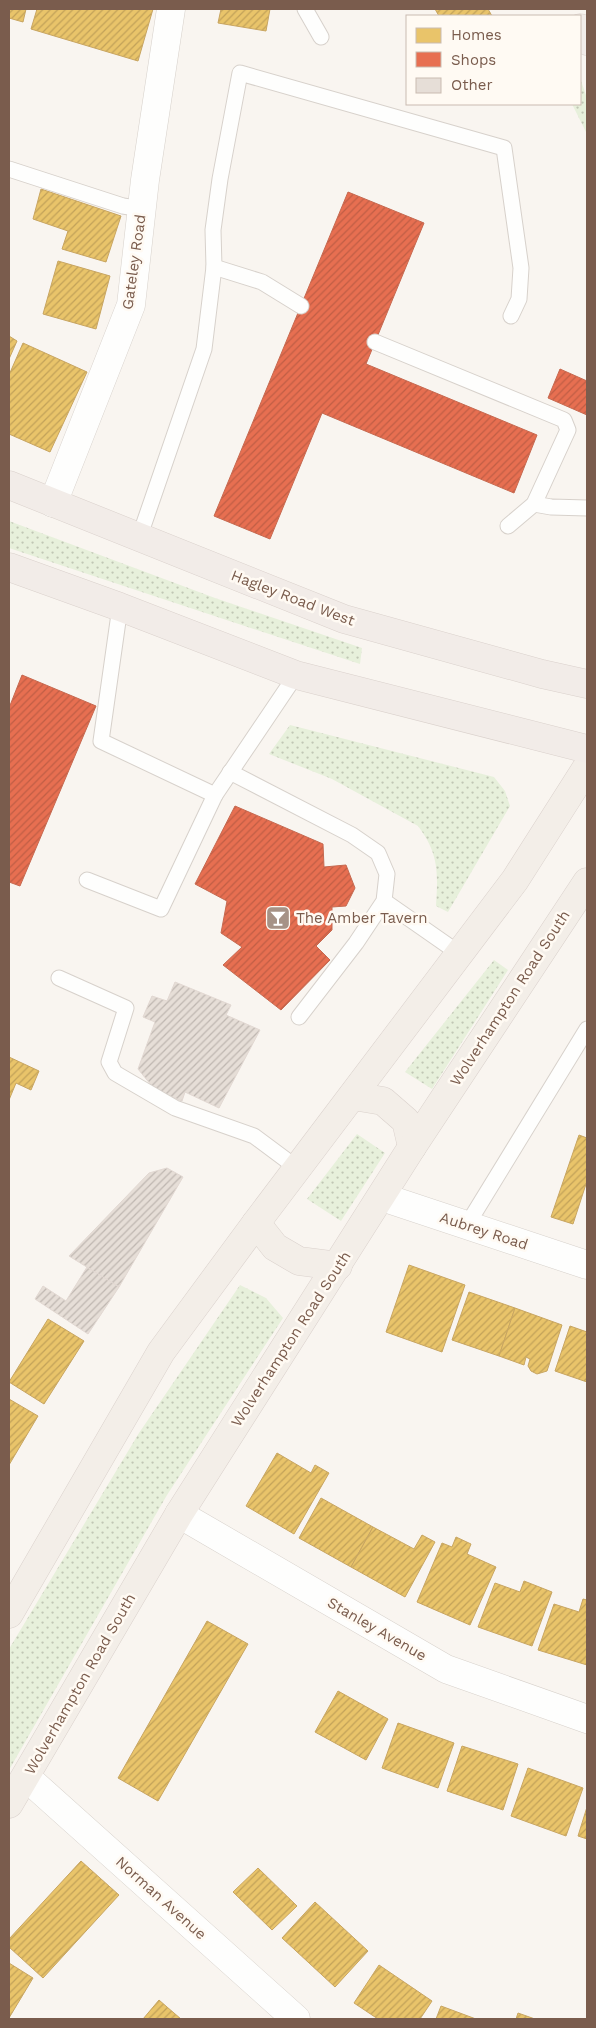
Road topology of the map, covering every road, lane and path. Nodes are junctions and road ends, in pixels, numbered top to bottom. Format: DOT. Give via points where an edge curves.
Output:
graph roads {
  1 [pos="171,9"];
  2 [pos="305,9"];
  3 [pos="581,30"];
  4 [pos="321,37"];
  5 [pos="587,42"];
  6 [pos="9,169"];
  7 [pos="142,208"];
  8 [pos="214,267"];
  9 [pos="301,306"];
  10 [pos="511,316"];
  11 [pos="375,342"];
  12 [pos="9,484"];
  13 [pos="52,503"];
  14 [pos="534,504"];
  15 [pos="587,508"];
  16 [pos="508,526"];
  17 [pos="139,538"];
  18 [pos="9,568"];
  19 [pos="120,607"];
  20 [pos="296,675"];
  21 [pos="587,684"];
  22 [pos="587,748"];
  23 [pos="587,767"];
  24 [pos="230,772"];
  25 [pos="215,795"];
  26 [pos="87,880"];
  27 [pos="587,882"];
  28 [pos="384,901"];
  29 [pos="460,954"];
  30 [pos="59,978"];
  31 [pos="299,1017"];
  32 [pos="587,1029"];
  33 [pos="353,1096"];
  34 [pos="412,1147"];
  35 [pos="298,1168"];
  36 [pos="382,1196"];
  37 [pos="256,1223"];
  38 [pos="467,1225"];
  39 [pos="587,1265"];
  40 [pos="338,1266"];
  41 [pos="179,1514"];
  42 [pos="9,1614"];
  43 [pos="587,1719"];
  44 [pos="26,1777"];
  45 [pos="9,1804"];
  46 [pos="296,2019"];
  1 -- 7 [label="street, Gateley Road"];
  2 -- 4 [label="lane"];
  3 -- 5 [label="highway"];
  6 -- 7 [label="lane" via="123,206"];
  7 -- 13 [label="street, Gateley Road" via="131,305"];
  8 -- 9 [label="lane" via="262,282"];
  8 -- 10 [label="lane" via="215,211 240,73 504,148 520,268 519,299"];
  8 -- 17 [label="lane" via="204,349"];
  11 -- 14 [label="lane" via="564,420 568,430"];
  12 -- 13 [label="highway, Hagley Road West"];
  13 -- 17 [label="highway, Hagley Road West"];
  14 -- 15 [label="lane"];
  14 -- 16 [label="lane"];
  17 -- 21 [label="highway, Hagley Road West" via="344,619"];
  18 -- 19 [label="highway"];
  19 -- 20 [label="highway"];
  19 -- 25 [label="lane" via="101,742"];
  20 -- 22 [label="highway"];
  20 -- 24 [label="lane"];
  23 -- 29 [label="main road" via="520,872"];
  24 -- 25 [label="lane"];
  24 -- 28 [label="lane" via="352,835 378,853 387,874"];
  25 -- 26 [label="lane" via="161,909"];
  27 -- 34 [label="main road, Wolverhampton Road South"];
  28 -- 29 [label="lane"];
  28 -- 31 [label="lane"];
  29 -- 33 [label="main road"];
  30 -- 35 [label="lane" via="126,1008 109,1062 116,1073 175,1108 254,1136"];
  32 -- 38 [label="lane"];
  33 -- 34 [label="main road" via="383,1101 389,1106 406,1121"];
  33 -- 35 [label="main road"];
  34 -- 36 [label="main road, Wolverhampton Road South"];
  35 -- 37 [label="main road"];
  36 -- 38 [label="street, Aubrey Road"];
  36 -- 40 [label="main road, Wolverhampton Road South"];
  37 -- 40 [label="main road" via="274,1246 299,1261"];
  37 -- 42 [label="main road" via="161,1352"];
  38 -- 39 [label="street, Aubrey Road"];
  40 -- 41 [label="main road, Wolverhampton Road South"];
  41 -- 43 [label="street, Stanley Avenue" via="446,1669"];
  41 -- 44 [label="main road, Wolverhampton Road South"];
  44 -- 45 [label="main road, Wolverhampton Road South"];
  44 -- 46 [label="street, Norman Avenue"];
}
